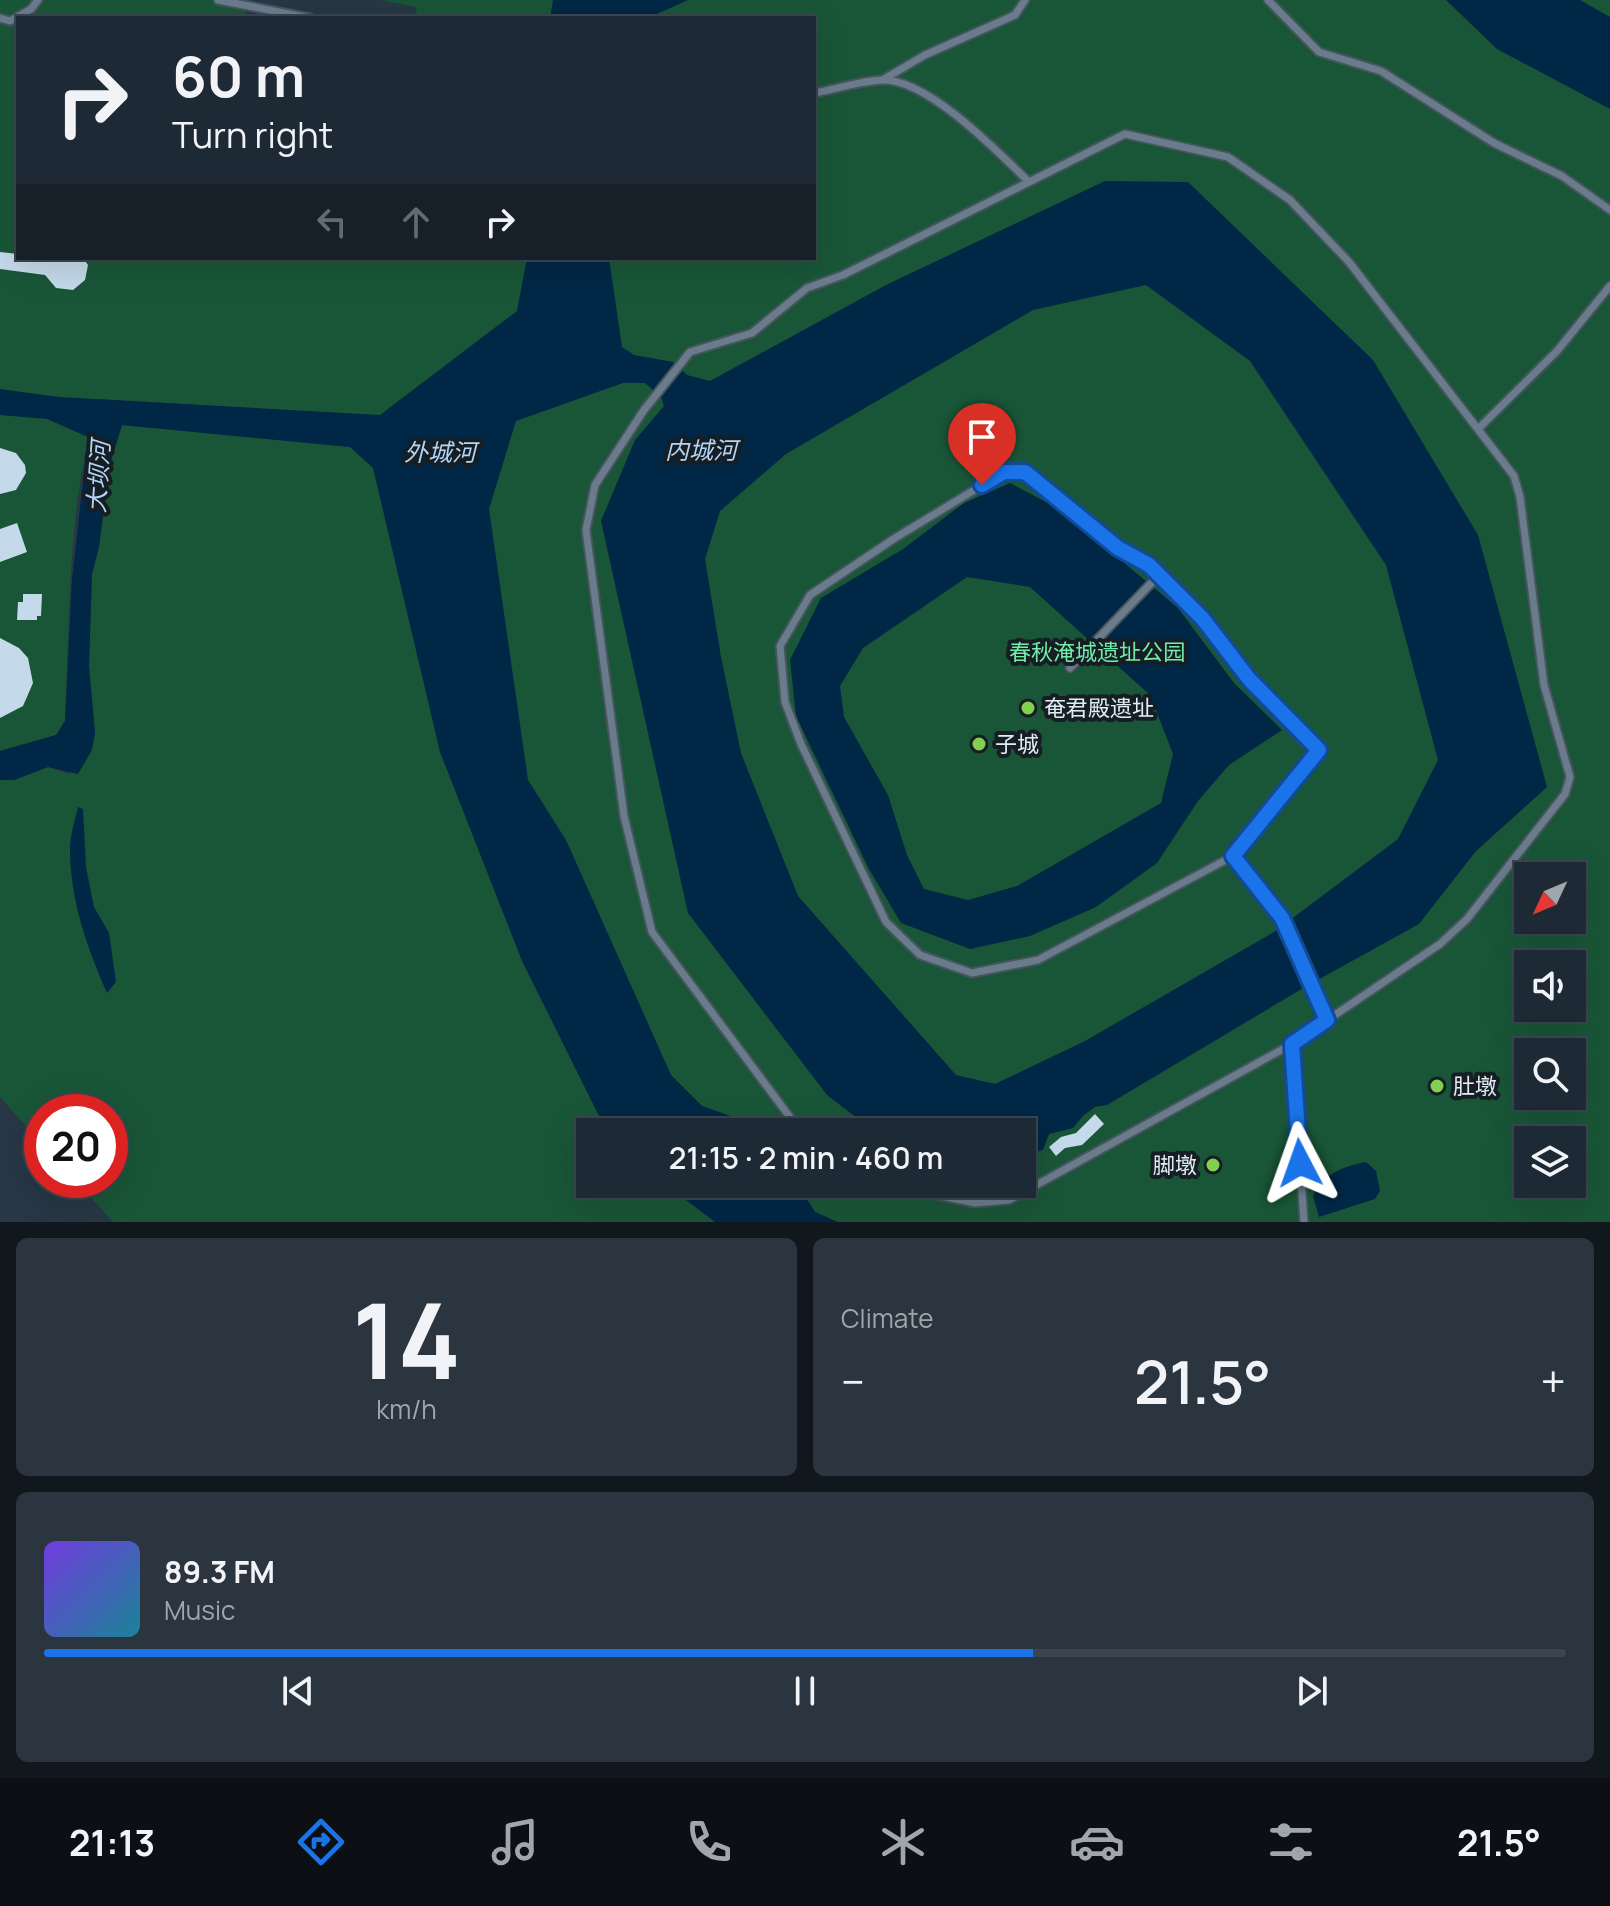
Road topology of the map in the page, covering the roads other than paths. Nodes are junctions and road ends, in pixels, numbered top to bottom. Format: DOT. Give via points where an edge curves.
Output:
graph roads {
  1 [pos="38,0"];
  2 [pos="1025,0"];
  3 [pos="1268,0"];
  4 [pos="223,1"];
  5 [pos="19,16"];
  6 [pos="300,16"];
  7 [pos="884,79"];
  8 [pos="816,93"];
  9 [pos="1029,182"];
  10 [pos="1610,210"];
  11 [pos="1610,286"];
  12 [pos="1478,429"];
  13 [pos="1156,577"];
  14 [pos="1070,668"];
  15 [pos="1233,856"];
  16 [pos="1327,1020"];
  17 [pos="1292,1044"];
  18 [pos="791,1118"];
  19 [pos="1036,1185"];
  20 [pos="951,1198"];
  21 [pos="1013,1198"];
  22 [pos="1304,1222"];
  1 -- 5 [label="lane"];
  2 -- 7 [label="lane" via="1015,15"];
  3 -- 10 [label="lane" via="1319,52 1381,71 1494,143 1562,176"];
  4 -- 6 [label="lane"];
  7 -- 8 [label="lane"];
  7 -- 9 [label="lane" via="910,87 964,119"];
  9 -- 12 [label="lane" via="1125,134 1228,157 1290,200 1349,262"];
  9 -- 18 [label="lane" via="807,288 752,333 690,352 595,485 586,530 624,816 652,932"];
  11 -- 12 [label="lane" via="1557,351"];
  12 -- 16 [label="lane" via="1514,476 1520,497 1544,685 1570,777 1565,794 1467,919 1440,944"];
  13 -- 14 [label="lane"];
  13 -- 15 [label="lane" via="1203,619 1249,679 1319,750"];
  13 -- 15 [label="lane" via="1149,565 1118,548 1025,472 1004,472 810,595 780,646 785,702 886,922 920,955 972,973 1038,960"];
  15 -- 16 [label="lane" via="1282,918"];
  16 -- 17 [label="lane"];
  17 -- 19 [label="lane"];
  17 -- 22 [label="lane"];
  20 -- 21 [label="lane" via="975,1203"];
}
